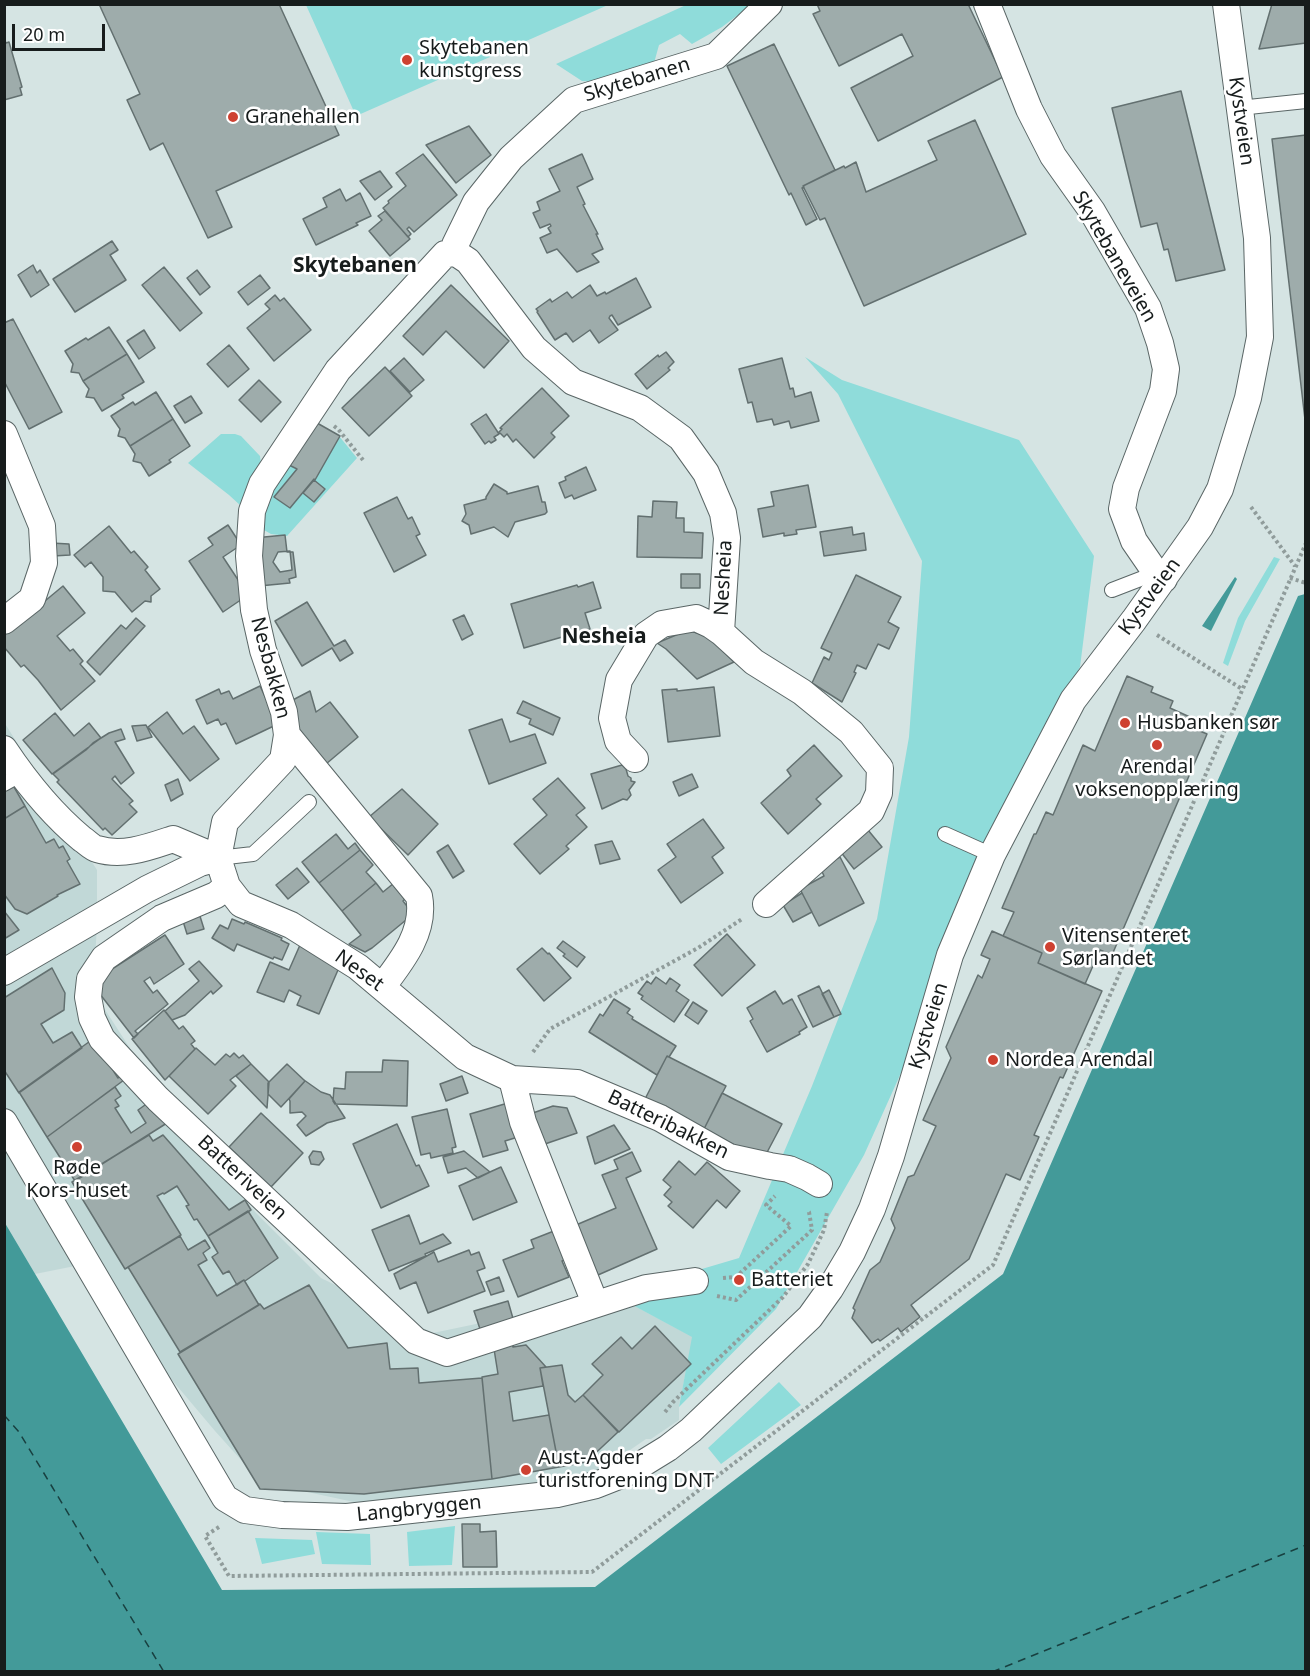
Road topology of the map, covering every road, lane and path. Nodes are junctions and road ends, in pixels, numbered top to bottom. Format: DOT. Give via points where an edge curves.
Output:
graph roads {
  1 [pos="769,4"];
  2 [pos="987,4"];
  3 [pos="1226,4"];
  4 [pos="1305,101"];
  5 [pos="1239,108"];
  6 [pos="456,253"];
  7 [pos="310,412"];
  8 [pos="4,434"];
  9 [pos="363,460"];
  10 [pos="1251,507"];
  11 [pos="1295,566"];
  12 [pos="1160,576"];
  13 [pos="1290,578"];
  14 [pos="1305,583"];
  15 [pos="1112,590"];
  16 [pos="4,621"];
  17 [pos="721,632"];
  18 [pos="287,735"];
  19 [pos="4,748"];
  20 [pos="635,759"];
  21 [pos="13,779"];
  22 [pos="309,802"];
  23 [pos="945,834"];
  24 [pos="992,855"];
  25 [pos="218,858"];
  26 [pos="227,886"];
  27 [pos="766,904"];
  28 [pos="4,972"];
  29 [pos="382,987"];
  30 [pos="512,1079"];
  31 [pos="4,1122"];
  32 [pos="891,1156"];
  33 [pos="819,1184"];
  34 [pos="766,1205"];
  35 [pos="802,1207"];
  36 [pos="701,1288"];
  37 [pos="595,1303"];
  38 [pos="660,1419"];
  1 -- 6 [label="street, Skytebanen" via="716,56 574,100 511,158 476,202 455,245"];
  2 -- 12 [label="street, Skytebaneveien" via="1029,109 1053,156 1092,211 1148,308 1160,343 1166,369 1163,392 1126,488 1122,509 1134,541"];
  3 -- 5 [label="street, Kystveien"];
  4 -- 5 [label="lane"];
  5 -- 12 [label="street, Kystveien" via="1257,238 1260,337 1248,398 1220,489 1200,527"];
  6 -- 7 [label="street, Nesbakken" via="445,254 338,370"];
  6 -- 17 [label="street, Nesheia" via="468,261 534,348 573,382 640,408 681,438 706,473 723,513 727,538"];
  7 -- 9 [label="path" via="338,429"];
  7 -- 18 [label="street, Nesbakken" via="262,484 252,511 249,556 254,610"];
  8 -- 16 [label="street" via="42,526 44,562 32,599"];
  10 -- 11 [label="path"];
  12 -- 15 [label="lane"];
  12 -- 24 [label="street, Kystveien" via="1073,700"];
  13 -- 14 [label="path"];
  17 -- 20 [label="street" via="696,618 662,624 646,635 619,680 612,718 618,741"];
  17 -- 27 [label="street, Nesheia" via="754,662 802,692 851,732 880,768 879,792 871,811"];
  18 -- 25 [label="street, Nesbakken" via="283,760 225,822"];
  18 -- 29 [label="street" via="419,896 421,908 414,938 402,962"];
  19 -- 21 [label="street"];
  21 -- 25 [label="street" via="95,849 144,849 173,838"];
  22 -- 25 [label="lane" via="253,854"];
  23 -- 24 [label="lane"];
  24 -- 32 [label="street, Kystveien" via="950,955"];
  25 -- 26 [label="street, Neset"];
  25 -- 28 [label="street" via="147,889"];
  26 -- 29 [label="street, Neset" via="241,904 291,925 358,967"];
  26 -- 37 [label="street, Batteriveien" via="216,895 162,918 104,958 90,979 87,997 102,1038 158,1099 416,1341 447,1353"];
  27 -- 30 [label="path" via="698,948 550,1029"];
  29 -- 30 [label="street, Neset" via="465,1057"];
  30 -- 33 [label="street, Batteribakken" via="577,1083 660,1118 729,1157 789,1169"];
  30 -- 37 [label="street" via="522,1122"];
  31 -- 32 [label="street, Langbryggen" via="225,1498 245,1510 293,1515 347,1517 557,1494 629,1472 691,1430 810,1317 852,1252"];
  33 -- 38 [label="path" via="828,1205 824,1230 808,1264 783,1298 673,1402"];
  34 -- 36 [label="path" via="791,1226 736,1277"];
  35 -- 36 [label="path" via="809,1212 812,1230 736,1300"];
  36 -- 37 [label="street, Batteriveien" via="646,1288"];
}
